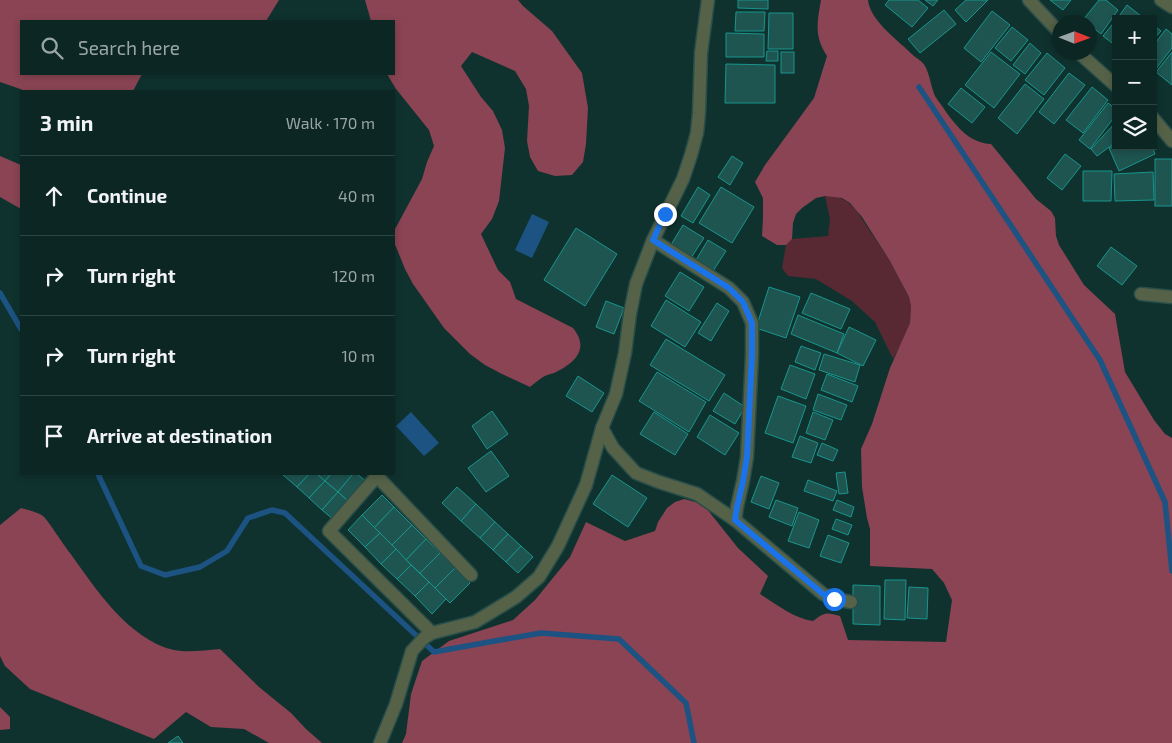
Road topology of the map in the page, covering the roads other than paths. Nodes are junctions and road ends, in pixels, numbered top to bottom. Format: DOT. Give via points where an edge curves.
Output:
graph roads {
  1 [pos="708,0"];
  2 [pos="1029,0"];
  3 [pos="1161,0"];
  4 [pos="1172,7"];
  5 [pos="1052,24"];
  6 [pos="1087,60"];
  7 [pos="1112,82"];
  8 [pos="1157,123"];
  9 [pos="1172,141"];
  10 [pos="653,240"];
  11 [pos="1141,294"];
  12 [pos="1172,297"];
  13 [pos="602,428"];
  14 [pos="376,475"];
  15 [pos="735,520"];
  16 [pos="471,575"];
  17 [pos="851,602"];
  18 [pos="428,636"];
  19 [pos="380,743"];
  1 -- 10 [label="street" via="701,53 697,133 683,179"];
  2 -- 5 [label="street"];
  3 -- 4 [label="street"];
  6 -- 7 [label="street"];
  8 -- 9 [label="street"];
  10 -- 13 [label="street" via="636,284 616,394"];
  10 -- 15 [label="street" via="729,288 743,302 752,323 747,457"];
  11 -- 12 [label="street"];
  13 -- 15 [label="street" via="613,448 636,473 697,494"];
  13 -- 18 [label="street" via="586,486 558,546 538,577 516,597 475,622"];
  14 -- 16 [label="street"];
  14 -- 18 [label="street" via="329,531"];
  15 -- 17 [label="street" via="823,594"];
  18 -- 19 [label="street" via="412,651"];
}
